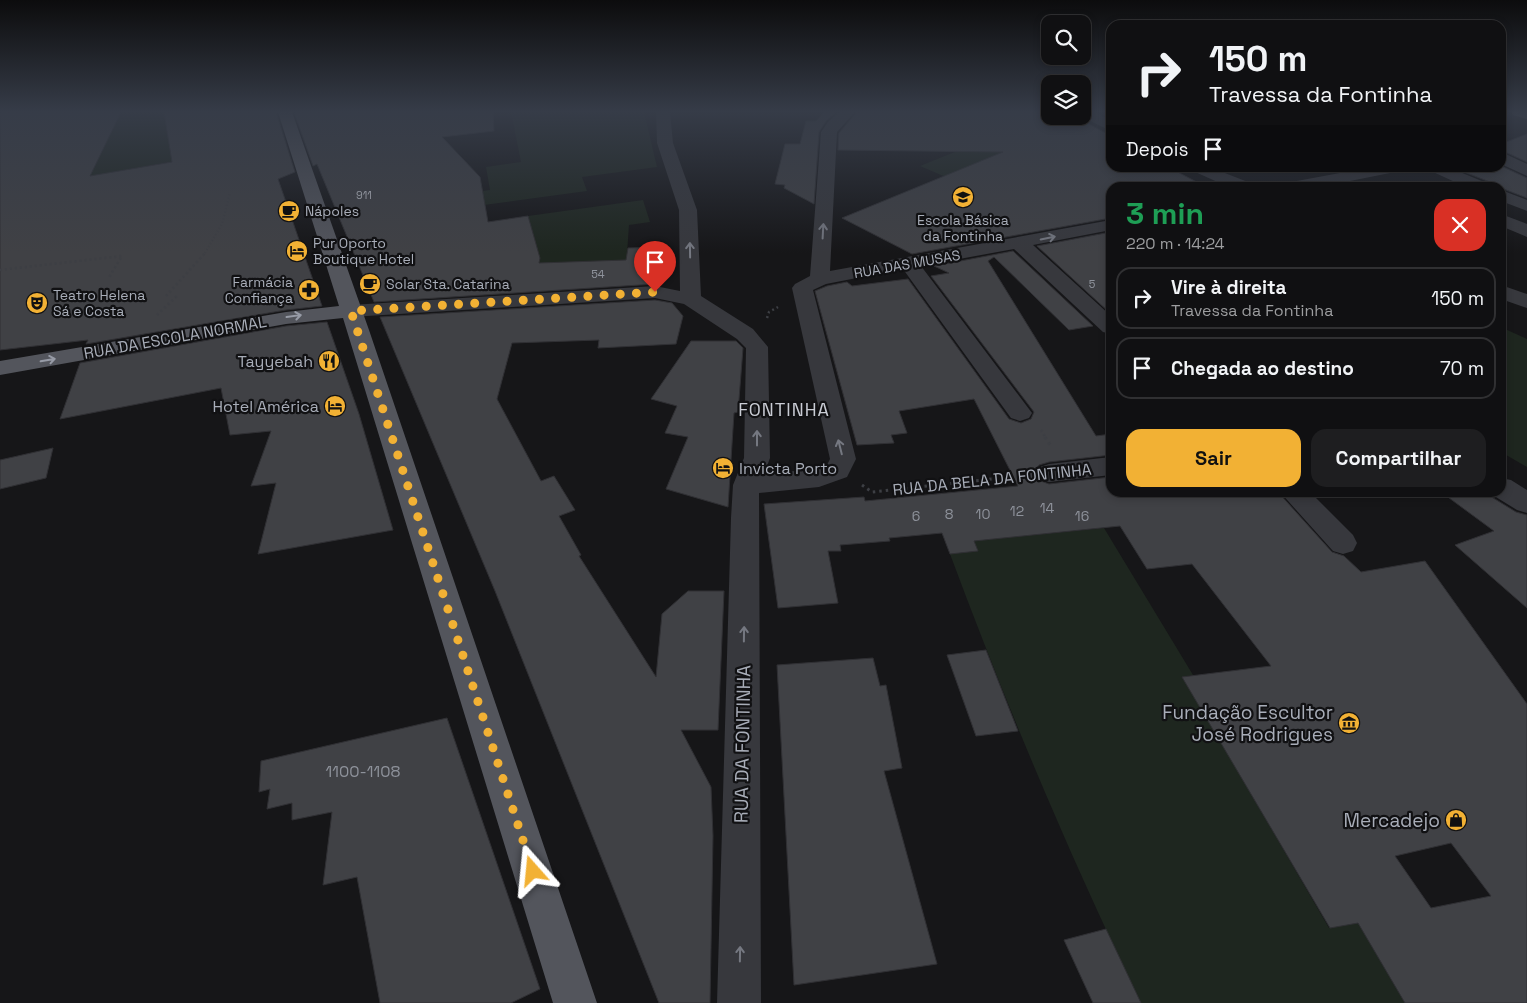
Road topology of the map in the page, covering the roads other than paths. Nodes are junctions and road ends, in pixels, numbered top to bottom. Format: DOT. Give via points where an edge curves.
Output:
graph roads {
  1 [pos="304,159"];
  2 [pos="670,159"];
  3 [pos="827,159"];
  4 [pos="1506,160"];
  5 [pos="1527,171"];
  6 [pos="1209,172"];
  7 [pos="1369,172"];
  8 [pos="1446,172"];
  9 [pos="1233,182"];
  10 [pos="1317,182"];
  11 [pos="1469,182"];
  12 [pos="1506,197"];
  13 [pos="1527,206"];
  14 [pos="1506,221"];
  15 [pos="1106,226"];
  16 [pos="1527,231"];
  17 [pos="1019,243"];
  18 [pos="909,264"];
  19 [pos="820,279"];
  20 [pos="1506,293"];
  21 [pos="691,299"];
  22 [pos="1527,302"];
  23 [pos="351,311"];
  24 [pos="1106,322"];
  25 [pos="0,368"];
  26 [pos="1020,413"];
  27 [pos="1106,467"];
  28 [pos="1057,472"];
  29 [pos="746,485"];
  30 [pos="1506,490"];
  31 [pos="1298,497"];
  32 [pos="1527,503"];
  33 [pos="1343,543"];
  34 [pos="575,1003"];
  35 [pos="740,1003"];
  1 -- 23 [label="main road"];
  21 -- 2 [label="street, one-way" via="688,210"];
  19 -- 3 [label="street, one-way"];
  4 -- 5 [label="street"];
  6 -- 9 [label="street"];
  7 -- 10 [label="street"];
  8 -- 11 [label="street"];
  12 -- 13 [label="street"];
  14 -- 16 [label="street"];
  17 -- 15 [label="street, RUA DAS MUSAS, one-way"];
  17 -- 18 [label="street, RUA DAS MUSAS"];
  17 -- 24 [label="street"];
  18 -- 19 [label="street, RUA DAS MUSAS"];
  18 -- 26 [label="street"];
  29 -- 19 [label="street, one-way" via="819,478 838,471 843,459 802,288"];
  20 -- 22 [label="street"];
  21 -- 23 [label="street" via="655,292"];
  29 -- 21 [label="street, one-way" via="757,458 757,347 745,334"];
  25 -- 23 [label="main road, RUA DA ESCOLA NORMAL, one-way" via="286,318"];
  23 -- 34 [label="main road"];
  27 -- 28 [label="street, RUA DA BELA DA FONTINHA"];
  35 -- 29 [label="street, RUA DA FONTINHA, one-way"];
  30 -- 32 [label="street"];
  31 -- 33 [label="street"];
}
